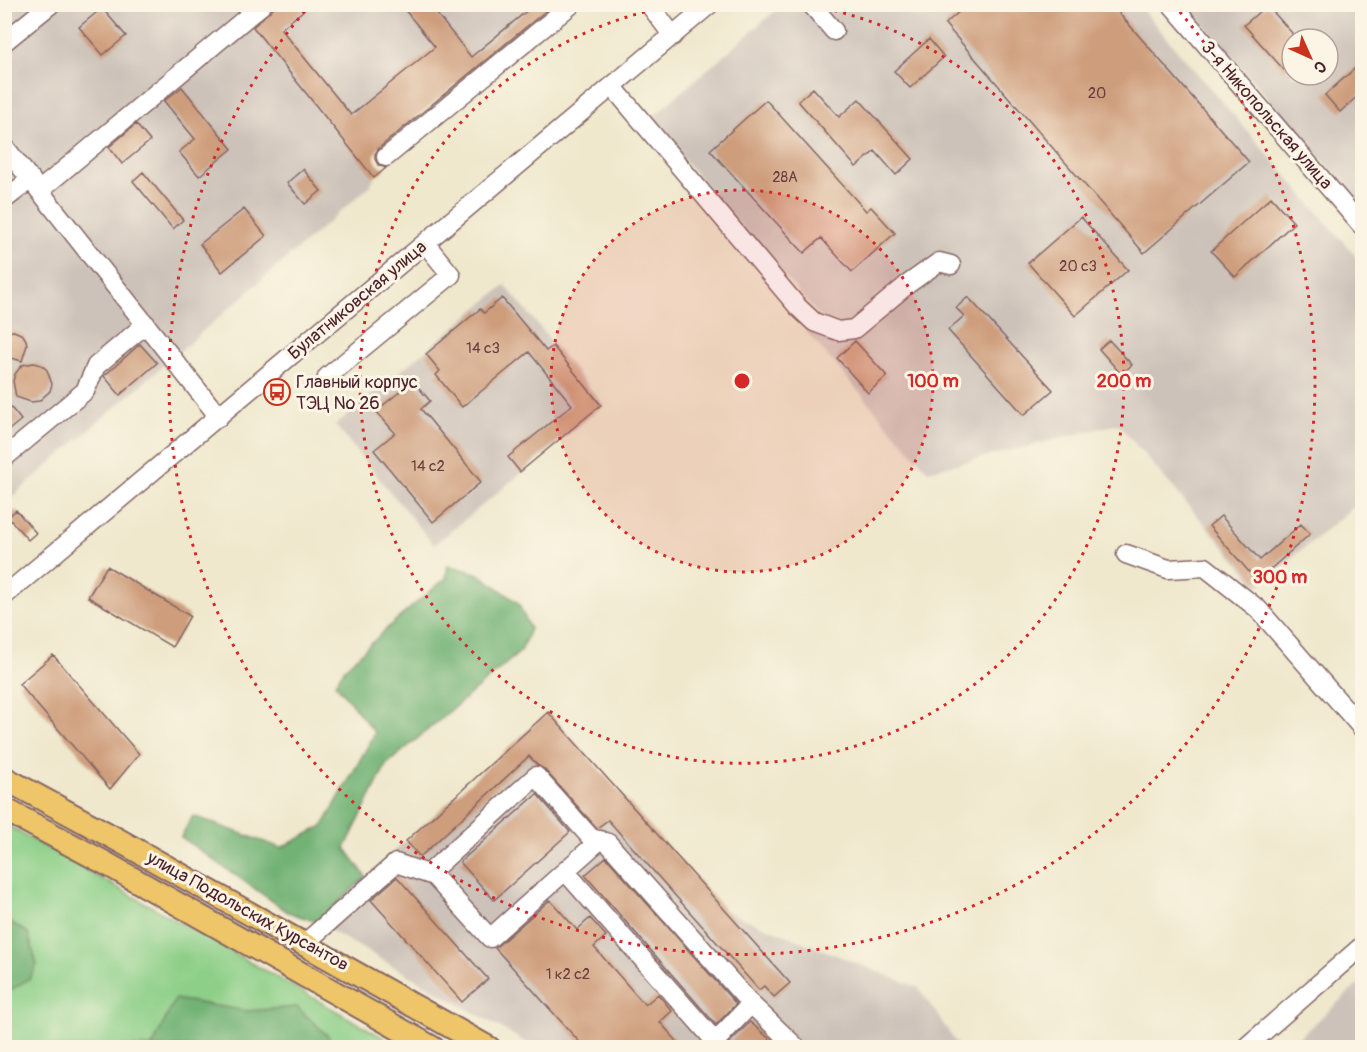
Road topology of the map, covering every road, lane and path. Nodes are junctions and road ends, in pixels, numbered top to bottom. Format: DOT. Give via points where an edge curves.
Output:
graph roads {
  1 [pos="51,4"];
  2 [pos="263,4"];
  3 [pos="572,4"];
  4 [pos="649,4"];
  5 [pos="710,4"];
  6 [pos="811,4"];
  7 [pos="1171,4"];
  8 [pos="834,32"];
  9 [pos="672,36"];
  10 [pos="4,42"];
  11 [pos="612,86"];
  12 [pos="4,146"];
  13 [pos="386,158"];
  14 [pos="35,184"];
  15 [pos="4,200"];
  16 [pos="1362,225"];
  17 [pos="425,243"];
  18 [pos="951,265"];
  19 [pos="146,324"];
  20 [pos="327,378"];
  21 [pos="219,417"];
  22 [pos="4,458"];
  23 [pos="1126,554"];
  24 [pos="4,596"];
  25 [pos="1362,728"];
  26 [pos="4,778"];
  27 [pos="4,809"];
  28 [pos="600,840"];
  29 [pos="565,871"];
  30 [pos="430,872"];
  31 [pos="306,944"];
  32 [pos="1362,945"];
  33 [pos="751,1004"];
  34 [pos="712,1044"];
  35 [pos="433,1047"];
  36 [pos="489,1047"];
  37 [pos="797,1047"];
  38 [pos="1245,1047"];
  1 -- 10 [label="street"];
  2 -- 14 [label="street"];
  3 -- 13 [label="street"];
  4 -- 9 [label="street"];
  5 -- 9 [label="street, Булатниковская улица"];
  6 -- 8 [label="street"];
  7 -- 16 [label="street, 3-я Никопольская улица"];
  9 -- 11 [label="street, Булатниковская улица"];
  11 -- 17 [label="street, Булатниковская улица"];
  11 -- 18 [label="street" via="814,322 838,331 854,329 939,262"];
  12 -- 14 [label="street"];
  14 -- 15 [label="street"];
  14 -- 19 [label="street"];
  17 -- 20 [label="street" via="451,275"];
  17 -- 21 [label="street, Булатниковская улица"];
  19 -- 21 [label="street"];
  19 -- 22 [label="street" via="96,366 85,391"];
  21 -- 24 [label="street, Булатниковская улица"];
  23 -- 25 [label="street" via="1168,569 1204,567 1258,609"];
  26 -- 31 [label="main road, улица Подольских Курсантов"];
  27 -- 35 [label="main road, улица Подольских Курсантов"];
  28 -- 29 [label="street"];
  28 -- 30 [label="street" via="591,838 536,776"];
  28 -- 33 [label="street" via="608,843"];
  29 -- 30 [label="street" via="490,938"];
  29 -- 34 [label="street"];
  30 -- 31 [label="street" via="396,863"];
  31 -- 36 [label="main road, улица Подольских Курсантов"];
  32 -- 38 [label="street"];
  33 -- 34 [label="street"];
  33 -- 37 [label="street"];
}
